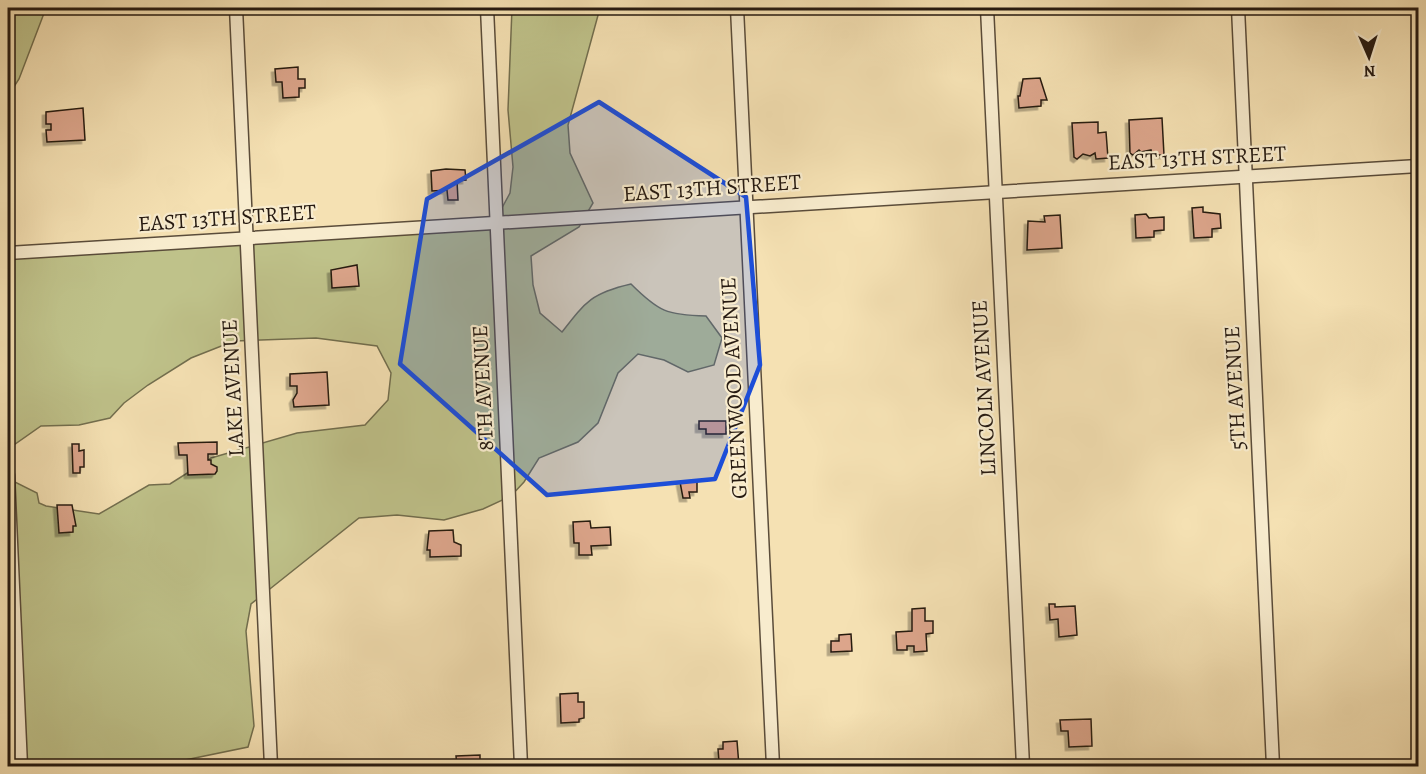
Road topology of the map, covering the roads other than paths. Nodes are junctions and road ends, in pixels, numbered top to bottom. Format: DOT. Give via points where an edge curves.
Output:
graph roads {
  1 [pos="236,8"];
  2 [pos="487,8"];
  3 [pos="737,8"];
  4 [pos="987,8"];
  5 [pos="1238,8"];
  6 [pos="1419,166"];
  7 [pos="1246,177"];
  8 [pos="996,192"];
  9 [pos="746,207"];
  10 [pos="496,223"];
  11 [pos="247,238"];
  12 [pos="8,253"];
  13 [pos="8,476"];
  14 [pos="21,766"];
  15 [pos="271,766"];
  16 [pos="521,766"];
  17 [pos="773,766"];
  18 [pos="1023,766"];
  19 [pos="1273,766"];
  1 -- 11 [label="street, LAKE AVENUE"];
  2 -- 10 [label="street, 8TH AVENUE"];
  3 -- 9 [label="street, GREENWOOD AVENUE"];
  4 -- 8 [label="street, LINCOLN AVENUE"];
  5 -- 7 [label="street, 5TH AVENUE"];
  6 -- 7 [label="street, EAST 13TH STREET"];
  7 -- 8 [label="street, EAST 13TH STREET"];
  7 -- 19 [label="street, 5TH AVENUE"];
  8 -- 9 [label="street, EAST 13TH STREET"];
  8 -- 18 [label="street, LINCOLN AVENUE"];
  9 -- 10 [label="street, EAST 13TH STREET"];
  9 -- 17 [label="street, GREENWOOD AVENUE"];
  10 -- 11 [label="street, EAST 13TH STREET"];
  10 -- 16 [label="street, 8TH AVENUE"];
  11 -- 12 [label="street, EAST 13TH STREET"];
  11 -- 15 [label="street, LAKE AVENUE"];
  13 -- 14 [label="street"];
}
